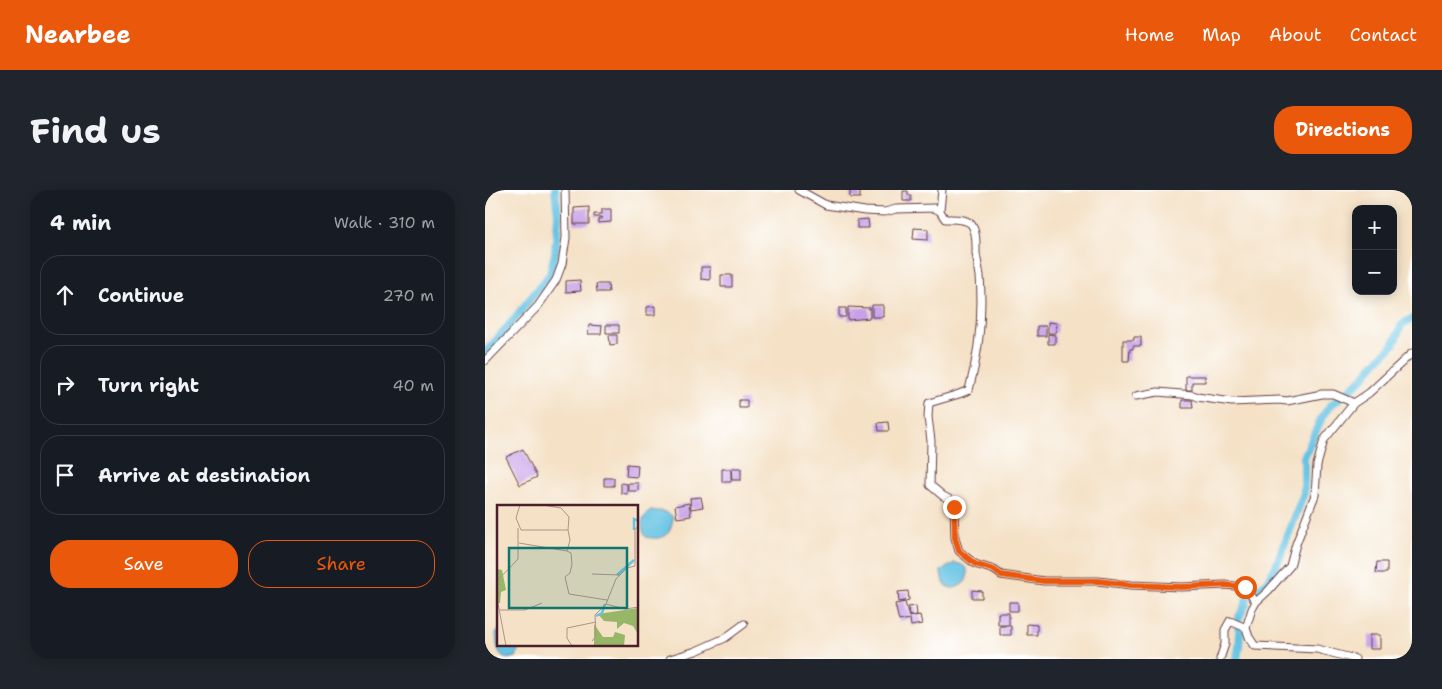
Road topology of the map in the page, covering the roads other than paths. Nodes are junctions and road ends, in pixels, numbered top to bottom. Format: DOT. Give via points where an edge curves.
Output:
graph roads {
  1 [pos="565,190"];
  2 [pos="799,190"];
  3 [pos="942,190"];
  4 [pos="941,211"];
  5 [pos="1412,353"];
  6 [pos="485,361"];
  7 [pos="1136,396"];
  8 [pos="1352,402"];
  9 [pos="1256,602"];
  10 [pos="743,624"];
  11 [pos="1246,628"];
  12 [pos="670,659"];
  13 [pos="1220,659"];
  14 [pos="1355,659"];
  1 -- 6 [label="street" via="566,238 556,280 538,306"];
  2 -- 4 [label="street" via="826,205 865,211 934,208"];
  3 -- 4 [label="street"];
  4 -- 9 [label="street" via="945,218 969,223 974,230 980,274 981,314 969,390 929,403 930,485 949,499 954,507 955,538 959,551 975,564 1001,575 1044,581 1245,587"];
  5 -- 8 [label="street" via="1369,393"];
  7 -- 8 [label="street" via="1158,392 1231,402 1287,401 1333,394"];
  8 -- 9 [label="street" via="1324,440 1317,465 1315,495 1290,566"];
  9 -- 11 [label="street"];
  10 -- 12 [label="street" via="725,638"];
  11 -- 13 [label="street" via="1230,622 1225,630"];
  11 -- 14 [label="street" via="1255,646 1317,649"];
}
